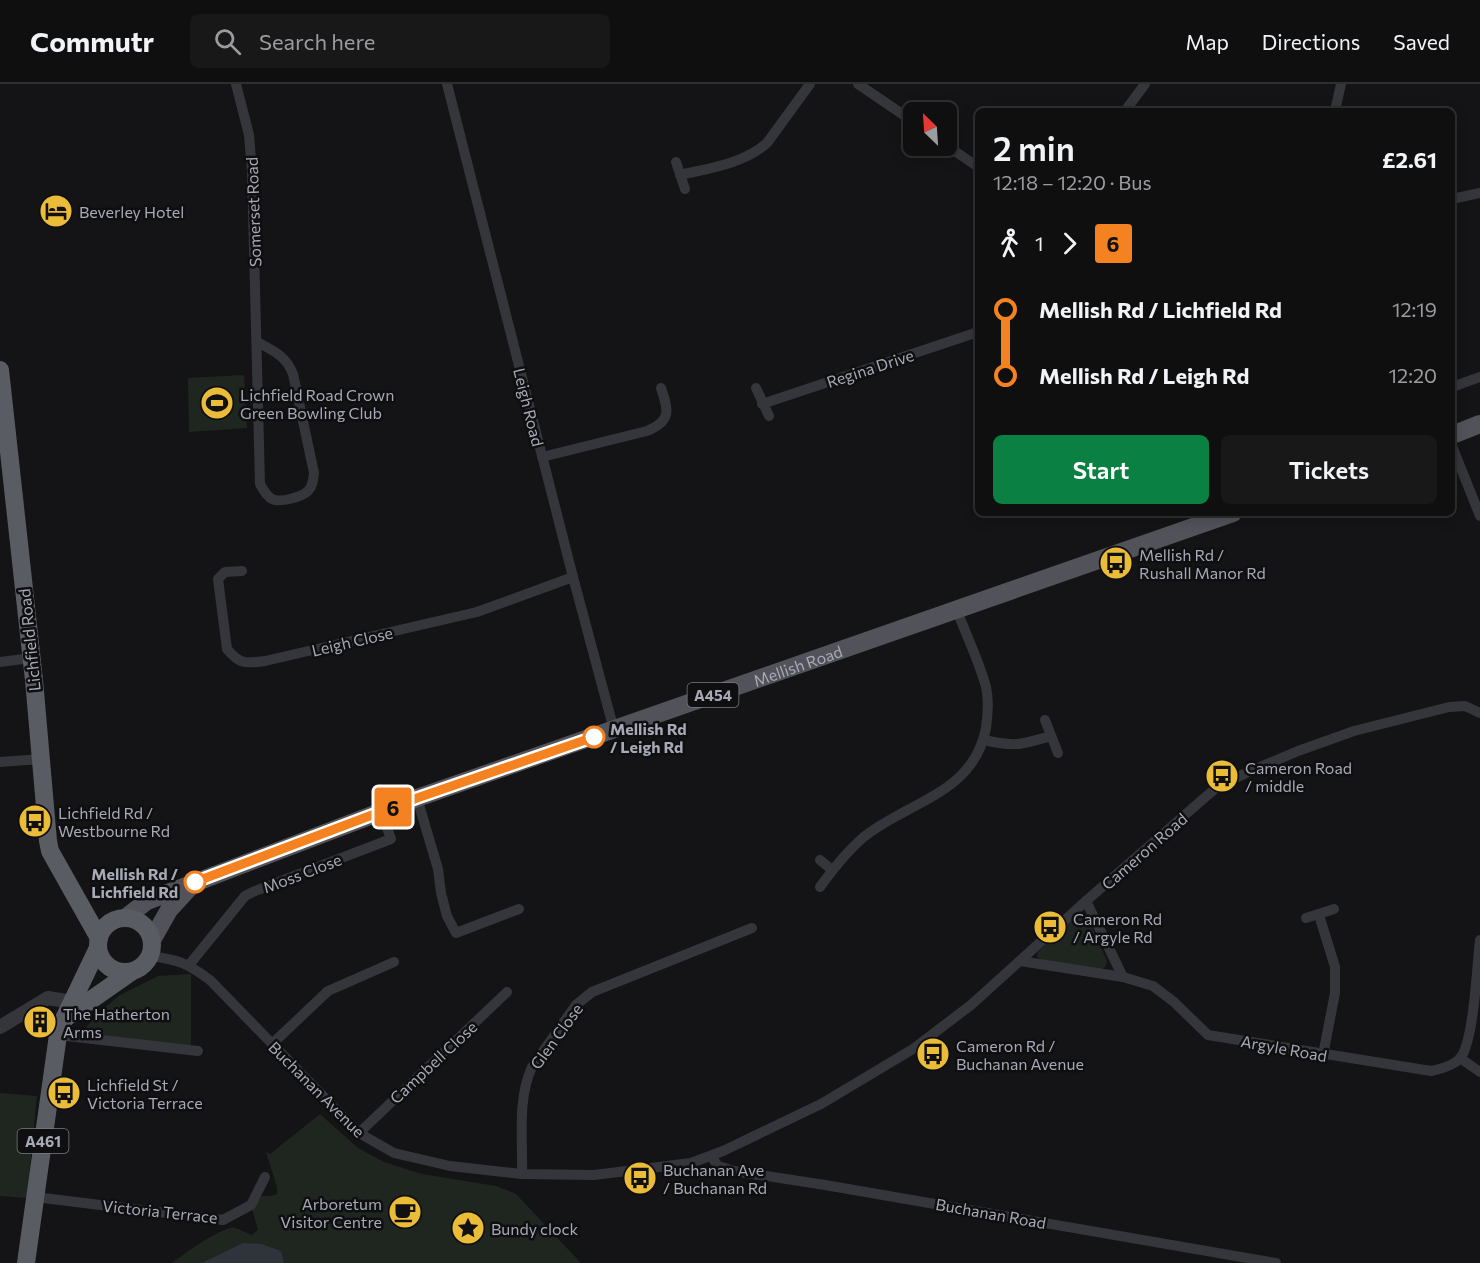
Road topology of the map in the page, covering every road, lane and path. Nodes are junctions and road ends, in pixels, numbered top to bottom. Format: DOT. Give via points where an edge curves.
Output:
graph roads {
  1 [pos="236,84"];
  2 [pos="447,84"];
  3 [pos="810,84"];
  4 [pos="858,84"];
  5 [pos="1145,84"];
  6 [pos="1341,84"];
  7 [pos="1127,108"];
  8 [pos="1336,108"];
  9 [pos="903,115"];
  10 [pos="957,153"];
  11 [pos="676,162"];
  12 [pos="975,165"];
  13 [pos="681,175"];
  14 [pos="685,189"];
  15 [pos="1480,193"];
  16 [pos="1455,198"];
  17 [pos="975,333"];
  18 [pos="257,342"];
  19 [pos="0,370"];
  20 [pos="1480,377"];
  21 [pos="1455,386"];
  22 [pos="756,388"];
  23 [pos="659,391"];
  24 [pos="762,404"];
  25 [pos="769,416"];
  26 [pos="1480,424"];
  27 [pos="1455,434"];
  28 [pos="1455,454"];
  29 [pos="542,457"];
  30 [pos="1223,516"];
  31 [pos="1480,516"];
  32 [pos="242,571"];
  33 [pos="573,577"];
  34 [pos="957,610"];
  35 [pos="31,658"];
  36 [pos="0,662"];
  37 [pos="1480,713"];
  38 [pos="1045,720"];
  39 [pos="614,730"];
  40 [pos="1051,736"];
  41 [pos="984,740"];
  42 [pos="1058,753"];
  43 [pos="41,759"];
  44 [pos="0,762"];
  45 [pos="417,798"];
  46 [pos="385,822"];
  47 [pos="820,860"];
  48 [pos="832,870"];
  49 [pos="195,882"];
  50 [pos="820,887"];
  51 [pos="1086,901"];
  52 [pos="79,904"];
  53 [pos="519,909"];
  54 [pos="1334,909"];
  55 [pos="1319,915"];
  56 [pos="1306,918"];
  57 [pos="119,919"];
  58 [pos="737,919"];
  59 [pos="1480,940"];
  60 [pos="99,943"];
  61 [pos="152,948"];
  62 [pos="394,962"];
  63 [pos="1020,962"];
  64 [pos="189,965"];
  65 [pos="131,972"];
  66 [pos="1123,977"];
  67 [pos="507,992"];
  68 [pos="73,1002"];
  69 [pos="0,1027"];
  70 [pos="61,1027"];
  71 [pos="272,1044"];
  72 [pos="198,1051"];
  73 [pos="1323,1055"];
  74 [pos="1460,1058"];
  75 [pos="1480,1072"];
  76 [pos="359,1133"];
  77 [pos="723,1151"];
  78 [pos="711,1156"];
  79 [pos="522,1174"];
  80 [pos="265,1177"];
  81 [pos="35,1197"];
  82 [pos="26,1263"];
  83 [pos="1276,1263"];
  1 -- 18 [label="street, Somerset Road" via="249,135 252,171"];
  2 -- 29 [label="street, Leigh Road"];
  3 -- 13 [label="street" via="759,150 736,161"];
  4 -- 9 [label="street"];
  5 -- 7 [label="street"];
  6 -- 8 [label="street"];
  10 -- 12 [label="street"];
  11 -- 13 [label="street"];
  13 -- 14 [label="street"];
  15 -- 16 [label="street"];
  17 -- 24 [label="street, Regina Drive"];
  18 -- 18 [label="street, Somerset Road" via="260,484 272,499 306,494 314,473 293,374 282,356"];
  19 -- 35 [label="highway, Lichfield Road"];
  20 -- 21 [label="street"];
  22 -- 24 [label="street"];
  23 -- 29 [label="street" via="666,414 658,426"];
  24 -- 25 [label="street"];
  26 -- 27 [label="main road"];
  28 -- 31 [label="street"];
  29 -- 33 [label="street, Leigh Road"];
  30 -- 34 [label="main road, Mellish Road / A454"];
  32 -- 33 [label="street, Leigh Close" via="225,572 218,579 227,649 243,663 477,612"];
  33 -- 39 [label="street, Leigh Road"];
  34 -- 39 [label="main road, Mellish Road / A454"];
  34 -- 41 [label="street" via="986,687 988,714"];
  35 -- 36 [label="street"];
  35 -- 43 [label="highway, Lichfield Road"];
  37 -- 51 [label="street, Cameron Road" via="1465,706 1449,707 1404,718 1354,731 1246,772 1217,788"];
  38 -- 40 [label="street"];
  39 -- 45 [label="main road, Mellish Road / A454"];
  40 -- 41 [label="street" via="1009,746"];
  40 -- 42 [label="street"];
  41 -- 48 [label="street" via="967,770 952,784 865,837"];
  43 -- 44 [label="street"];
  43 -- 52 [label="highway, Lichfield Road" via="50,851"];
  45 -- 49 [label="main road, Mellish Road / A454"];
  45 -- 53 [label="street" via="447,916 456,933"];
  46 -- 64 [label="street, Moss Close" via="391,839 245,896"];
  47 -- 48 [label="street"];
  48 -- 50 [label="street"];
  49 -- 57 [label="main road, Mellish Road / A454" via="147,902"];
  49 -- 61 [label="main road, Mellish Road / A454" via="169,910"];
  51 -- 63 [label="street, Cameron Road"];
  51 -- 66 [label="street"];
  52 -- 57 [label="highway"];
  52 -- 60 [label="highway, Lichfield Road"];
  54 -- 55 [label="street"];
  55 -- 56 [label="street"];
  55 -- 73 [label="street" via="1335,967 1335,993"];
  57 -- 60 [label="highway" via="104,928"];
  57 -- 61 [label="highway" via="144,925"];
  58 -- 79 [label="street, Glen Close" via="747,929 592,992 576,1005 527,1078"];
  59 -- 74 [label="street" via="1469,1036"];
  60 -- 65 [label="highway" via="108,967"];
  60 -- 68 [label="highway, A461"];
  61 -- 64 [label="street, Buchanan Avenue"];
  61 -- 65 [label="highway" via="142,967"];
  62 -- 71 [label="street" via="328,991"];
  63 -- 66 [label="street, Argyle Road"];
  63 -- 77 [label="street, Cameron Road" via="913,1049 821,1104"];
  64 -- 71 [label="street, Buchanan Avenue" via="210,980"];
  65 -- 70 [label="highway"];
  66 -- 73 [label="street, Argyle Road" via="1153,986 1208,1035"];
  67 -- 76 [label="street, Campbell Close"];
  68 -- 69 [label="street" via="48,998"];
  68 -- 70 [label="highway, A461"];
  70 -- 72 [label="street"];
  70 -- 81 [label="highway, A461"];
  71 -- 76 [label="street, Buchanan Avenue"];
  73 -- 74 [label="street, Argyle Road" via="1431,1071"];
  74 -- 75 [label="street"];
  76 -- 79 [label="street, Buchanan Avenue" via="394,1153 423,1161"];
  77 -- 78 [label="street, Buchanan Avenue"];
  78 -- 79 [label="street, Buchanan Avenue" via="691,1163 594,1175"];
  78 -- 83 [label="street, Buchanan Road" via="718,1166 734,1171"];
  80 -- 81 [label="street, Victoria Terrace" via="251,1205 224,1220"];
  81 -- 82 [label="highway, A461"];
}
